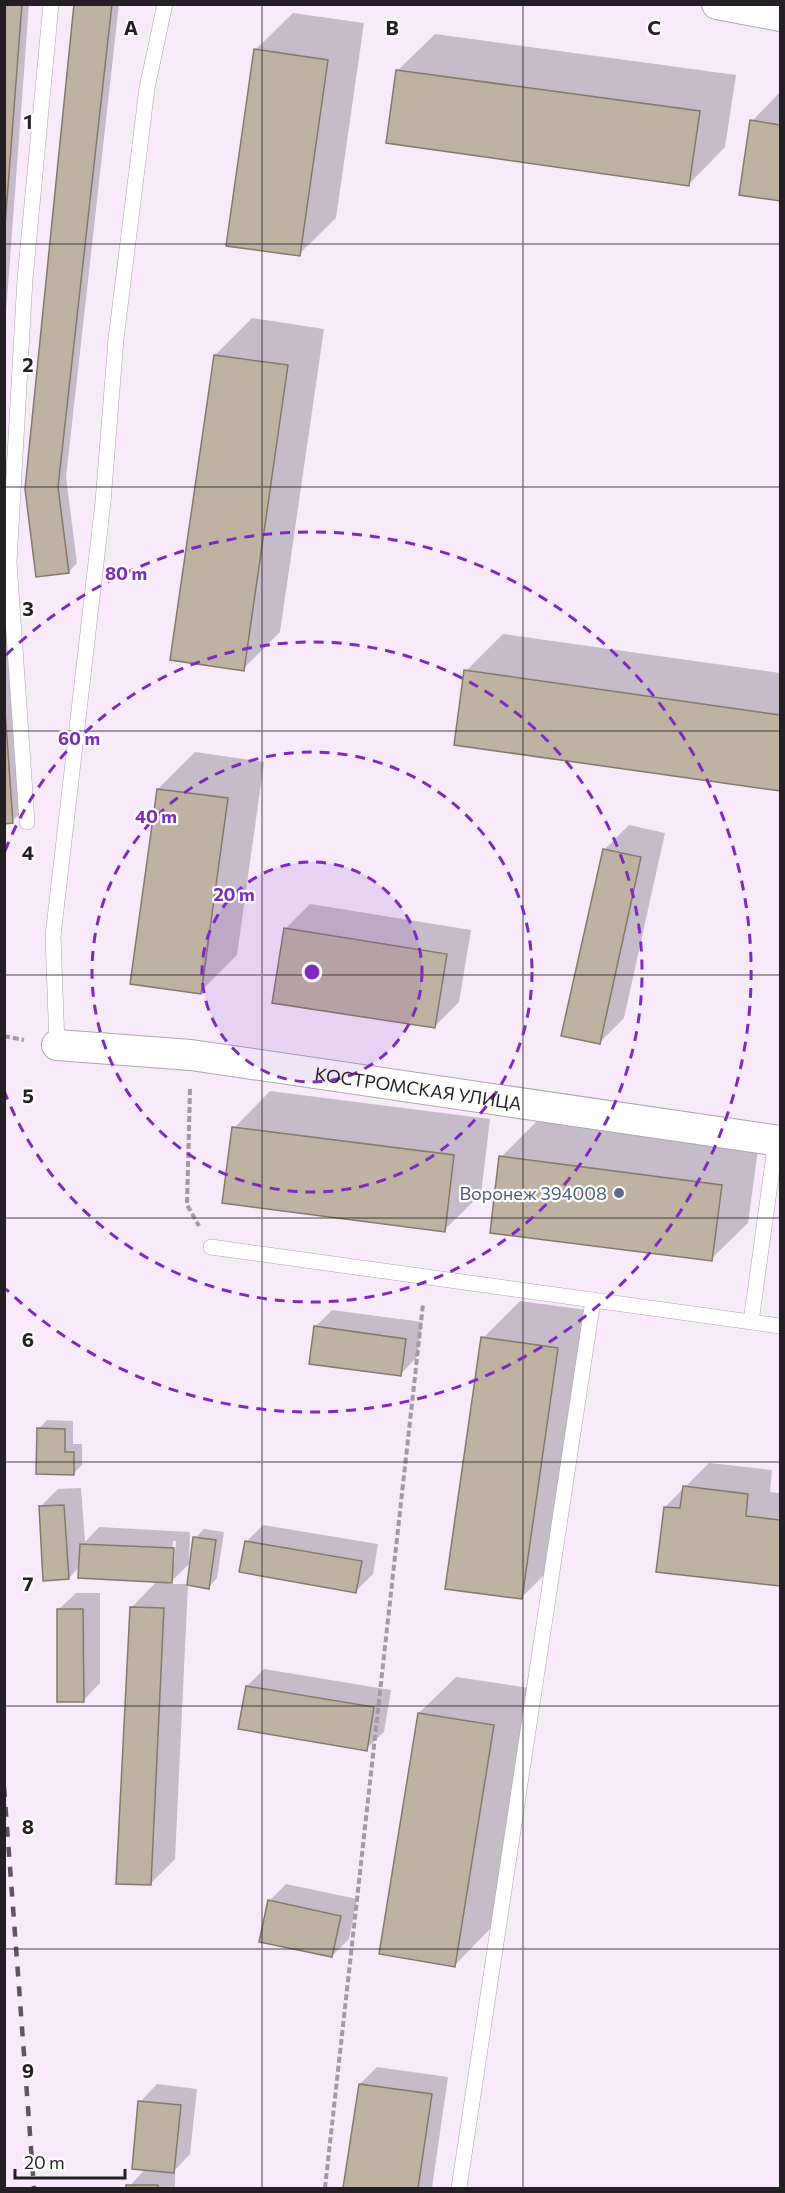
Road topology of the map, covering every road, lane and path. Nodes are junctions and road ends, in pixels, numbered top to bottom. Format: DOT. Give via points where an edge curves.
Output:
graph roads {
  1 [pos="51,4"];
  2 [pos="165,4"];
  3 [pos="730,6"];
  4 [pos="780,16"];
  5 [pos="27,822"];
  6 [pos="57,1045"];
  7 [pos="190,1055"];
  8 [pos="778,1140"];
  9 [pos="211,1247"];
  10 [pos="426,1277"];
  11 [pos="593,1300"];
  12 [pos="752,1322"];
  13 [pos="780,1326"];
  14 [pos="325,2188"];
  15 [pos="459,2188"];
  1 -- 5 [label="lane" via="25,279 9,562"];
  2 -- 6 [label="lane" via="147,88 119,316 103,502 53,936"];
  3 -- 4 [label="street"];
  6 -- 7 [label="street, КОСТРОМСКАЯ УЛИЦА"];
  7 -- 8 [label="street, КОСТРОМСКАЯ УЛИЦА"];
  7 -- 9 [label="path" via="187,1204"];
  8 -- 12 [label="lane"];
  9 -- 10 [label="lane"];
  10 -- 11 [label="lane"];
  10 -- 14 [label="path"];
  11 -- 12 [label="lane"];
  11 -- 15 [label="lane"];
  12 -- 13 [label="lane"];
}
